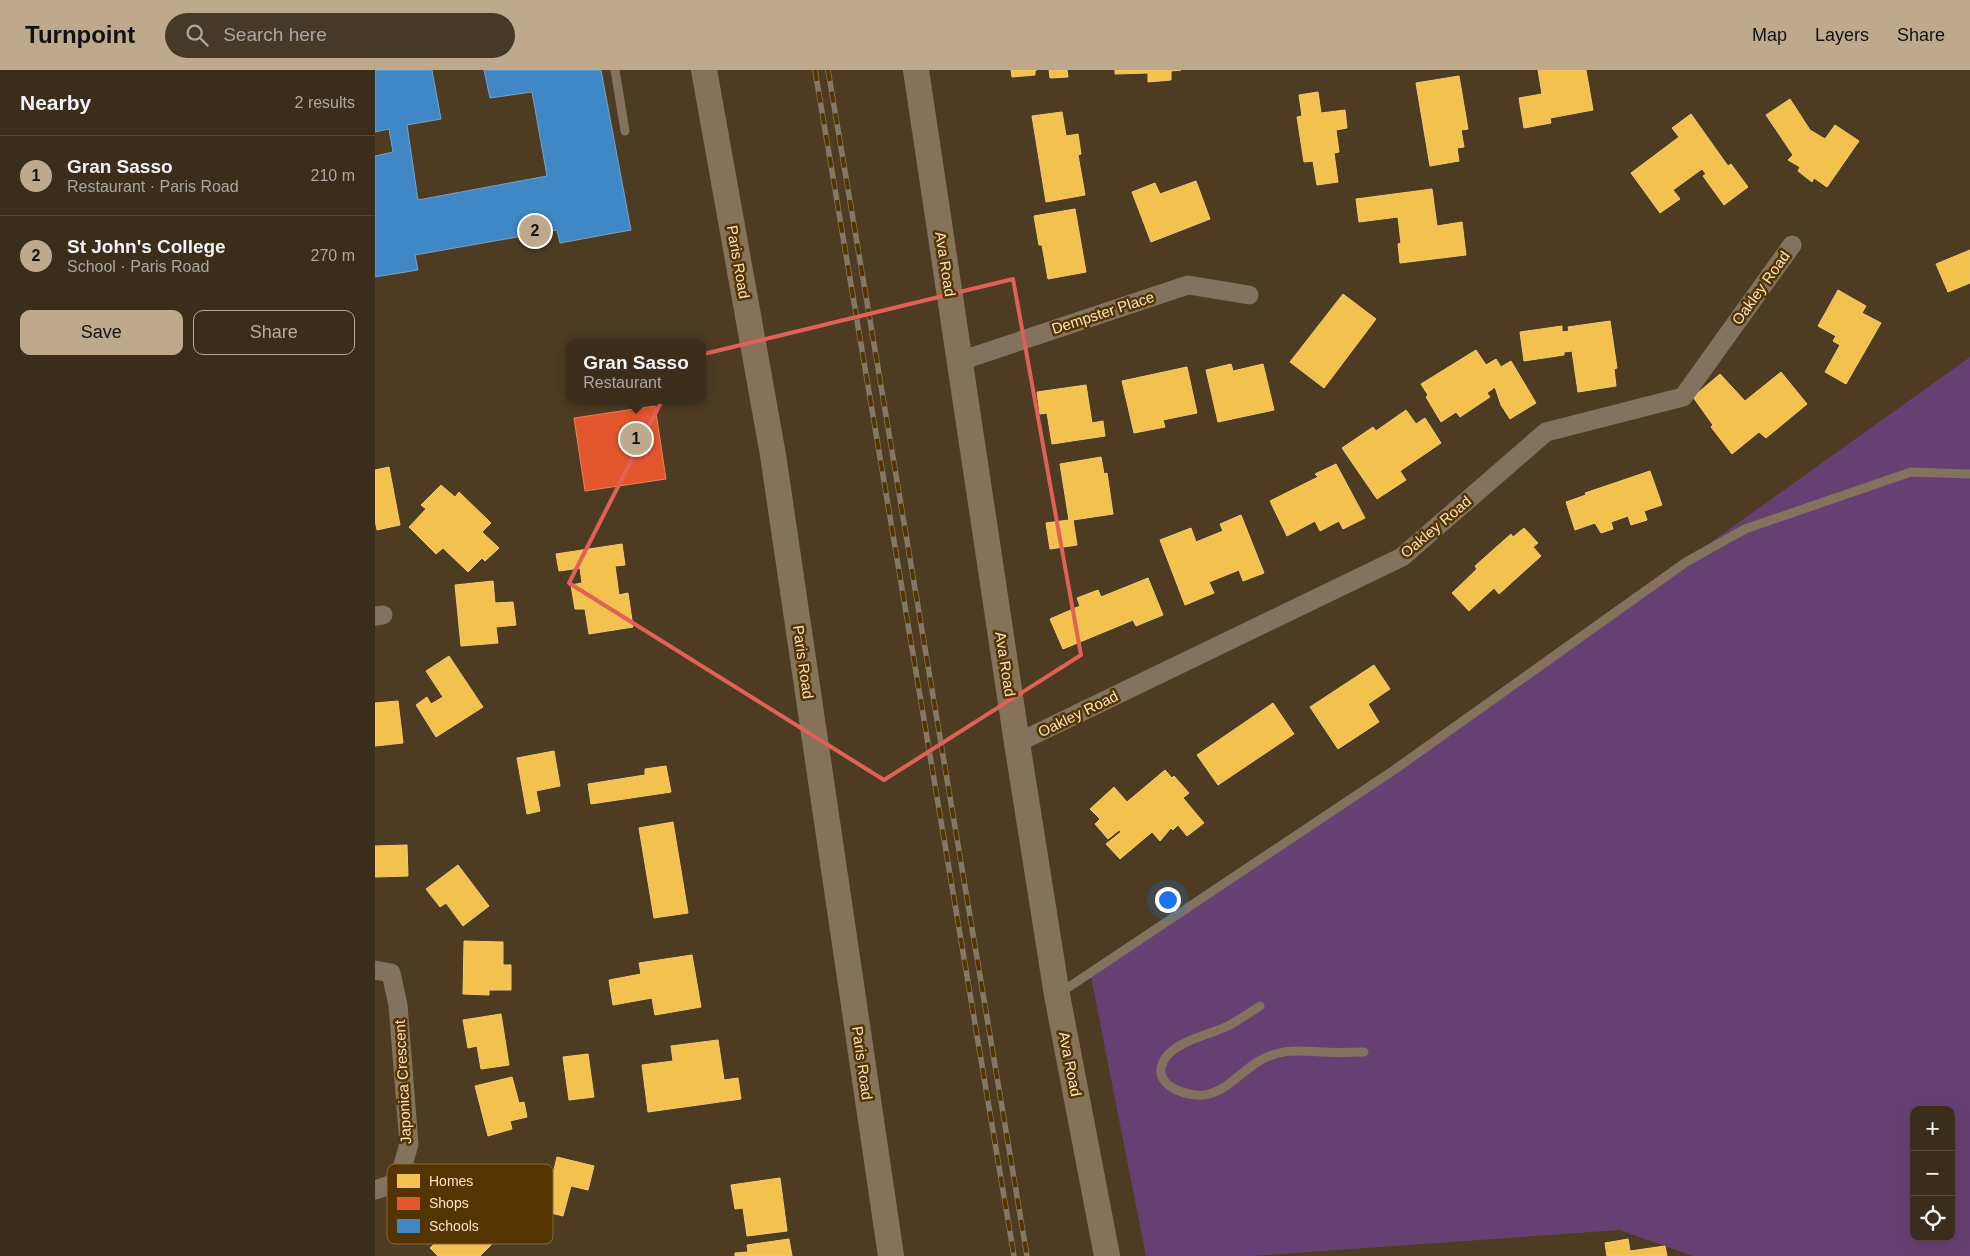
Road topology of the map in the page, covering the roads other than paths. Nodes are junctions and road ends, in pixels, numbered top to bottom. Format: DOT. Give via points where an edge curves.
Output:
graph roads {
  1 [pos="615,70"];
  2 [pos="704,70"];
  3 [pos="916,70"];
  4 [pos="625,131"];
  5 [pos="1792,245"];
  6 [pos="1249,295"];
  7 [pos="960,361"];
  8 [pos="1970,474"];
  9 [pos="1017,743"];
  10 [pos="375,970"];
  11 [pos="1057,995"];
  12 [pos="1260,1006"];
  13 [pos="1364,1052"];
  14 [pos="403,1164"];
  15 [pos="387,1186"];
  16 [pos="375,1190"];
  17 [pos="891,1256"];
  18 [pos="1107,1256"];
  1 -- 4 [label="lane"];
  2 -- 17 [label="street, Paris Road" via="773,455"];
  3 -- 7 [label="street, Ava Road"];
  5 -- 9 [label="street, Oakley Road" via="1683,397 1546,432 1402,557"];
  6 -- 7 [label="street, Dempster Place" via="1188,285"];
  7 -- 9 [label="street, Ava Road"];
  8 -- 11 [label="lane" via="1911,472 1745,530 1686,562 1394,770"];
  9 -- 11 [label="street, Ava Road"];
  10 -- 14 [label="street, Japonica Crescent" via="391,973 398,1005 409,1144"];
  11 -- 18 [label="street, Ava Road"];
  12 -- 13 [label="lane" via="1231,1024 1171,1052 1162,1063 1164,1080 1169,1086 1187,1094 1207,1095 1260,1061 1284,1051"];
  15 -- 16 [label="street, Japonica Crescent"];
}
